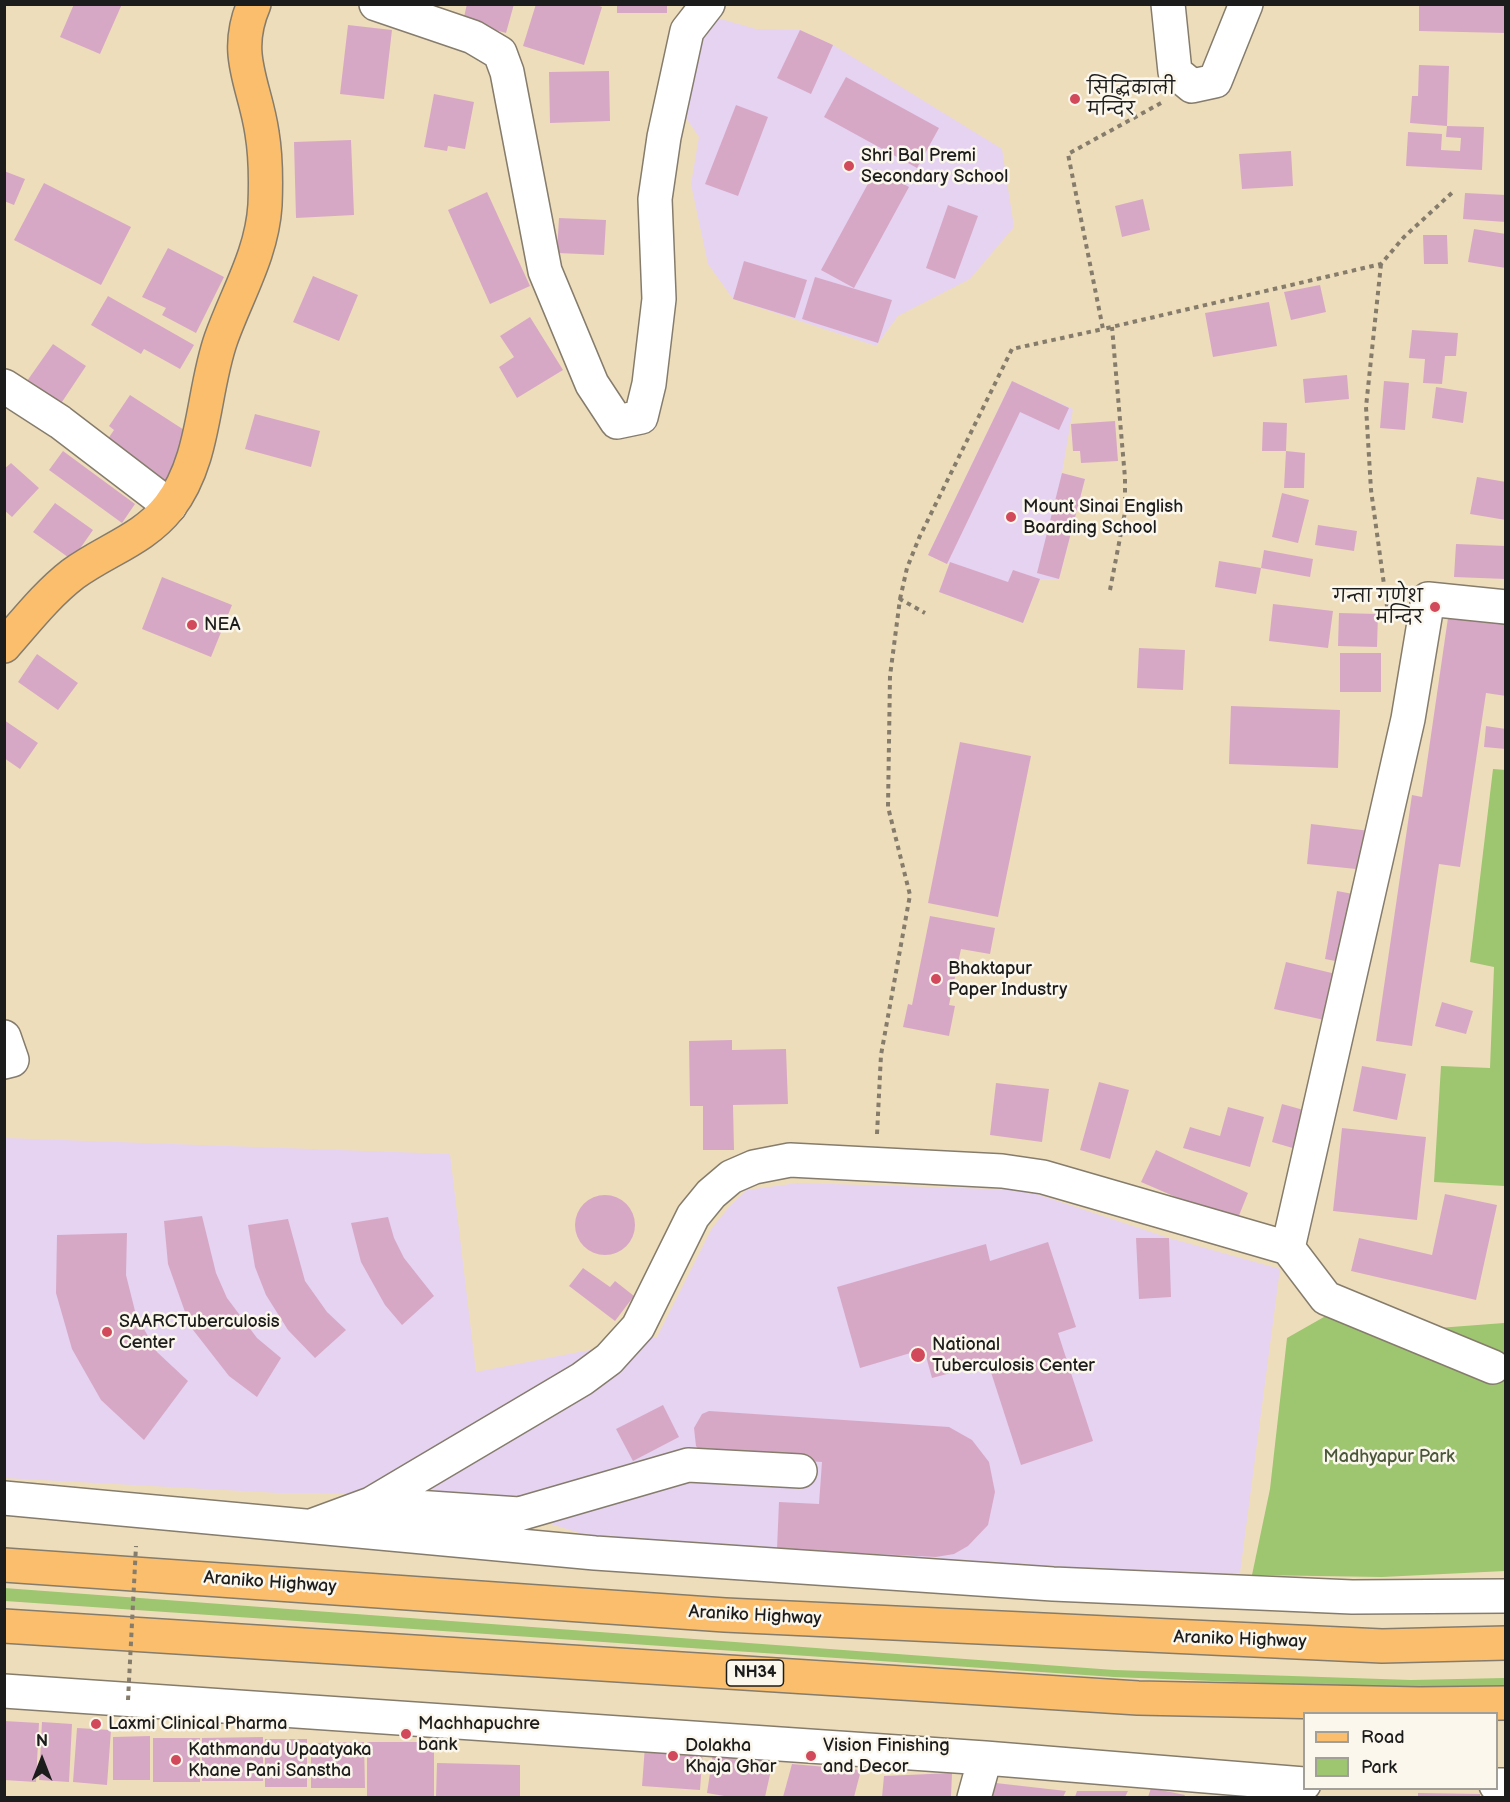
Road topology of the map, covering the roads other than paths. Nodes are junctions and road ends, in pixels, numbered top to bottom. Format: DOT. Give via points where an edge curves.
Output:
graph roads {
  1 [pos="254,4"];
  2 [pos="376,4"];
  3 [pos="708,4"];
  4 [pos="1168,4"];
  5 [pos="1245,4"];
  6 [pos="4,386"];
  7 [pos="170,506"];
  8 [pos="1506,607"];
  9 [pos="4,646"];
  10 [pos="4,1037"];
  11 [pos="4,1062"];
  12 [pos="1288,1248"];
  13 [pos="1493,1367"];
  14 [pos="800,1471"];
  15 [pos="5,1491"];
  16 [pos="371,1504"];
  17 [pos="314,1525"];
  18 [pos="4,1565"];
  19 [pos="1506,1596"];
  20 [pos="4,1626"];
  21 [pos="1506,1643"];
  22 [pos="4,1691"];
  23 [pos="1506,1703"];
  24 [pos="985,1758"];
  25 [pos="1303,1784"];
  26 [pos="974,1797"];
  1 -- 7 [label="main road" via="248,19 244,63 262,130 264,212 256,256 221,340 191,467"];
  2 -- 3 [label="street" via="473,37 500,53 507,72 545,271 592,384 617,422 640,417 649,384 659,299 655,200 664,137 687,31"];
  4 -- 5 [label="street" via="1175,72 1192,86 1215,81"];
  6 -- 7 [label="street" via="60,422"];
  7 -- 9 [label="main road" via="142,534 72,575 38,606"];
  8 -- 12 [label="street" via="1428,599 1408,719"];
  10 -- 11 [label="street" via="12,1060"];
  12 -- 13 [label="street" via="1326,1298"];
  12 -- 16 [label="street" via="1043,1177 1002,1171 790,1160 754,1167 731,1177 693,1215 638,1327 609,1359 582,1379"];
  14 -- 16 [label="street" via="688,1465 519,1514"];
  15 -- 17 [label="street" via="188,1516"];
  16 -- 17 [label="street"];
  17 -- 19 [label="street" via="595,1553 1053,1584 1352,1597"];
  18 -- 21 [label="main road, Araniko Highway" via="725,1615 1382,1646"];
  20 -- 23 [label="main road, NH34" via="1138,1698"];
  22 -- 24 [label="street"];
  24 -- 25 [label="street"];
  24 -- 26 [label="street"];
}
